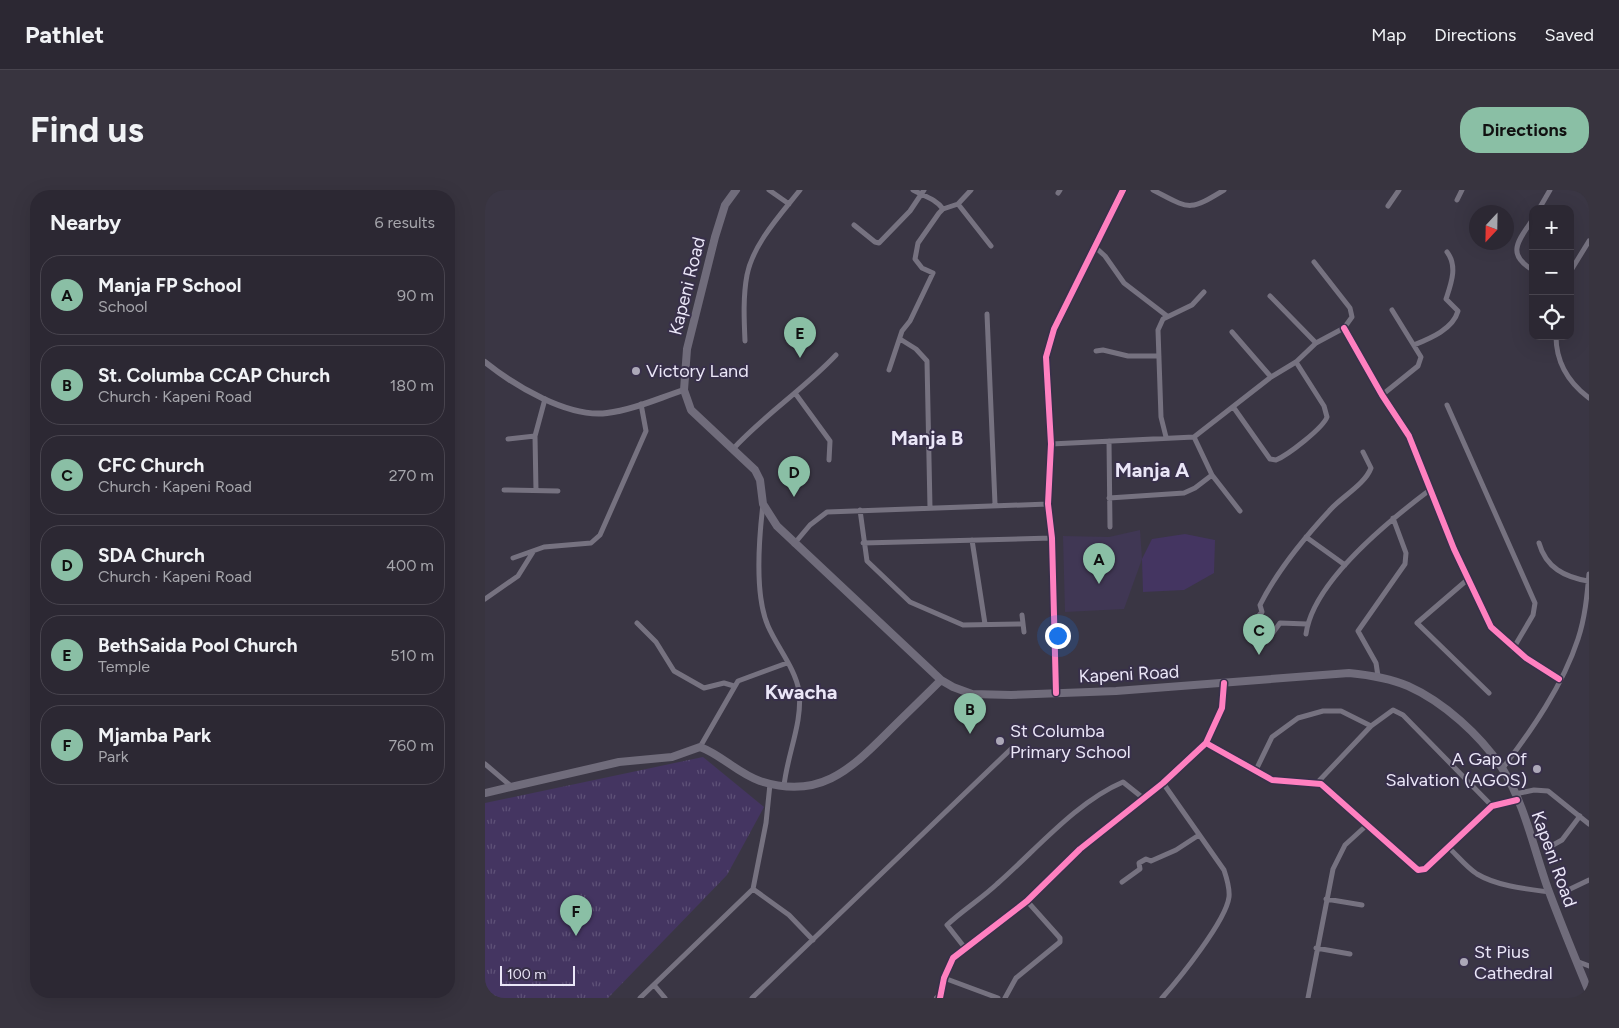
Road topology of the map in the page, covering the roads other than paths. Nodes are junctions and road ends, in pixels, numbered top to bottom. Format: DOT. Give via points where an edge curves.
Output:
graph roads {
  1 [pos="736,190"];
  2 [pos="769,190"];
  3 [pos="799,190"];
  4 [pos="913,190"];
  5 [pos="971,190"];
  6 [pos="1123,190"];
  7 [pos="1153,190"];
  8 [pos="1224,190"];
  9 [pos="1399,190"];
  10 [pos="1462,190"];
  11 [pos="1551,190"];
  12 [pos="923,192"];
  13 [pos="1457,200"];
  14 [pos="789,204"];
  15 [pos="958,204"];
  16 [pos="1542,205"];
  17 [pos="1388,206"];
  18 [pos="943,209"];
  19 [pos="854,225"];
  20 [pos="1529,227"];
  21 [pos="1589,241"];
  22 [pos="991,246"];
  23 [pos="1094,246"];
  24 [pos="1447,252"];
  25 [pos="1314,262"];
  26 [pos="1574,265"];
  27 [pos="1529,268"];
  28 [pos="1203,292"];
  29 [pos="1270,296"];
  30 [pos="1392,310"];
  31 [pos="987,314"];
  32 [pos="1167,316"];
  33 [pos="1344,328"];
  34 [pos="1232,332"];
  35 [pos="900,338"];
  36 [pos="1557,340"];
  37 [pos="745,341"];
  38 [pos="1316,343"];
  39 [pos="1414,345"];
  40 [pos="1096,351"];
  41 [pos="836,354"];
  42 [pos="1159,356"];
  43 [pos="485,362"];
  44 [pos="1297,362"];
  45 [pos="889,370"];
  46 [pos="1271,378"];
  47 [pos="684,390"];
  48 [pos="795,393"];
  49 [pos="1382,395"];
  50 [pos="1589,398"];
  51 [pos="545,399"];
  52 [pos="641,404"];
  53 [pos="1447,406"];
  54 [pos="1234,408"];
  55 [pos="535,436"];
  56 [pos="1166,437"];
  57 [pos="1194,437"];
  58 [pos="508,439"];
  59 [pos="1109,441"];
  60 [pos="1051,444"];
  61 [pos="733,450"];
  62 [pos="1363,452"];
  63 [pos="829,460"];
  64 [pos="1212,475"];
  65 [pos="1431,489"];
  66 [pos="503,490"];
  67 [pos="535,491"];
  68 [pos="558,491"];
  69 [pos="1109,498"];
  70 [pos="763,504"];
  71 [pos="995,504"];
  72 [pos="1049,504"];
  73 [pos="930,508"];
  74 [pos="859,510"];
  75 [pos="1241,512"];
  76 [pos="1393,518"];
  77 [pos="1110,527"];
  78 [pos="1306,537"];
  79 [pos="1052,538"];
  80 [pos="972,540"];
  81 [pos="863,543"];
  82 [pos="1539,543"];
  83 [pos="794,544"];
  84 [pos="533,552"];
  85 [pos="513,558"];
  86 [pos="1345,565"];
  87 [pos="1589,574"];
  88 [pos="1467,580"];
  89 [pos="1588,581"];
  90 [pos="485,600"];
  91 [pos="1022,615"];
  92 [pos="637,623"];
  93 [pos="985,624"];
  94 [pos="1023,624"];
  95 [pos="1307,624"];
  96 [pos="1024,632"];
  97 [pos="1306,634"];
  98 [pos="1251,638"];
  99 [pos="1267,641"];
  100 [pos="1513,649"];
  101 [pos="787,663"];
  102 [pos="1377,676"];
  103 [pos="1559,679"];
  104 [pos="941,680"];
  105 [pos="1223,683"];
  106 [pos="734,686"];
  107 [pos="1056,693"];
  108 [pos="1489,693"];
  109 [pos="1371,726"];
  110 [pos="1207,742"];
  111 [pos="700,747"];
  112 [pos="1011,749"];
  113 [pos="485,764"];
  114 [pos="1502,769"];
  115 [pos="1255,772"];
  116 [pos="1163,783"];
  117 [pos="770,784"];
  118 [pos="1316,784"];
  119 [pos="784,786"];
  120 [pos="512,787"];
  121 [pos="485,793"];
  122 [pos="1516,797"];
  123 [pos="1143,798"];
  124 [pos="1492,806"];
  125 [pos="1580,816"];
  126 [pos="1369,824"];
  127 [pos="1589,824"];
  128 [pos="1199,835"];
  129 [pos="1553,845"];
  130 [pos="1448,847"];
  131 [pos="1589,880"];
  132 [pos="1122,882"];
  133 [pos="753,888"];
  134 [pos="1567,891"];
  135 [pos="1549,892"];
  136 [pos="1326,899"];
  137 [pos="1027,901"];
  138 [pos="1363,905"];
  139 [pos="813,940"];
  140 [pos="965,948"];
  141 [pos="1316,948"];
  142 [pos="1350,954"];
  143 [pos="1576,960"];
  144 [pos="1589,966"];
  145 [pos="944,978"];
  146 [pos="653,985"];
  147 [pos="1589,991"];
  148 [pos="939,997"];
  149 [pos="640,998"];
  150 [pos="665,998"];
  151 [pos="752,998"];
  152 [pos="998,998"];
  153 [pos="1005,998"];
  154 [pos="1162,998"];
  155 [pos="1309,998"];
  1 -- 47 [label="main road, Kapeni Road" via="725,205 715,237 687,350"];
  2 -- 14 [label="street"];
  3 -- 14 [label="street"];
  4 -- 12 [label="street"];
  5 -- 15 [label="street"];
  6 -- 23 [label="street"];
  7 -- 8 [label="street" via="1191,206 1198,206"];
  9 -- 17 [label="street"];
  10 -- 13 [label="street"];
  11 -- 16 [label="street"];
  12 -- 18 [label="street"];
  12 -- 19 [label="street" via="910,211 879,243"];
  14 -- 37 [label="street" via="758,248 747,274"];
  15 -- 18 [label="street"];
  15 -- 22 [label="street"];
  18 -- 35 [label="street" via="918,243 915,259 922,268 933,273"];
  20 -- 27 [label="street" via="1516,257"];
  21 -- 26 [label="street"];
  23 -- 32 [label="street" via="1124,283"];
  23 -- 60 [label="street" via="1054,329 1046,357"];
  24 -- 39 [label="street" via="1453,270 1446,299 1458,311 1456,318 1444,330"];
  25 -- 33 [label="street" via="1350,308 1352,317"];
  28 -- 32 [label="street" via="1192,305"];
  29 -- 38 [label="street"];
  30 -- 39 [label="street"];
  31 -- 71 [label="street"];
  32 -- 42 [label="street" via="1158,330"];
  33 -- 38 [label="street"];
  33 -- 49 [label="street"];
  34 -- 46 [label="street"];
  35 -- 45 [label="street"];
  35 -- 73 [label="street" via="927,361"];
  36 -- 50 [label="street" via="1559,359 1566,374 1573,385"];
  38 -- 44 [label="street"];
  39 -- 49 [label="street" via="1421,357 1418,366"];
  40 -- 42 [label="street"];
  41 -- 48 [label="street"];
  42 -- 56 [label="street" via="1161,417"];
  43 -- 51 [label="street"];
  44 -- 46 [label="street"];
  44 -- 54 [label="street" via="1324,406 1327,417 1319,429 1284,456 1276,460 1271,458"];
  46 -- 54 [label="street"];
  47 -- 52 [label="street"];
  47 -- 61 [label="main road, Kapeni Road" via="691,410"];
  48 -- 61 [label="street" via="745,435"];
  48 -- 63 [label="street" via="830,441"];
  49 -- 65 [label="street" via="1409,436"];
  51 -- 52 [label="street" via="576,411 596,414"];
  51 -- 55 [label="street"];
  52 -- 84 [label="street" via="646,431 600,535 591,543"];
  53 -- 100 [label="street" via="1535,603 1533,615"];
  54 -- 57 [label="street"];
  55 -- 58 [label="street"];
  55 -- 67 [label="street"];
  56 -- 57 [label="street"];
  56 -- 59 [label="street"];
  57 -- 64 [label="street"];
  59 -- 60 [label="street"];
  59 -- 69 [label="street"];
  60 -- 72 [label="street"];
  61 -- 70 [label="main road, Kapeni Road" via="755,470 760,480"];
  62 -- 78 [label="street" via="1371,468 1368,476"];
  64 -- 69 [label="street" via="1183,493"];
  64 -- 75 [label="street"];
  65 -- 76 [label="street"];
  65 -- 88 [label="street"];
  66 -- 67 [label="street"];
  67 -- 68 [label="street"];
  69 -- 77 [label="street"];
  70 -- 83 [label="main road, Kapeni Road"];
  70 -- 101 [label="street" via="760,568 763,610"];
  71 -- 72 [label="street"];
  71 -- 73 [label="street"];
  72 -- 79 [label="street"];
  73 -- 74 [label="street"];
  74 -- 81 [label="street"];
  74 -- 83 [label="street" via="827,512 810,525"];
  76 -- 86 [label="street"];
  76 -- 102 [label="street" via="1405,553 1405,564 1358,631 1376,663"];
  78 -- 86 [label="street"];
  78 -- 98 [label="street" via="1263,599 1260,605 1263,612 1250,626"];
  79 -- 80 [label="street"];
  79 -- 107 [label="street"];
  80 -- 81 [label="street"];
  80 -- 93 [label="street"];
  81 -- 93 [label="street" via="864,557 871,566 910,602 963,625"];
  82 -- 89 [label="street" via="1550,562 1565,577"];
  83 -- 104 [label="main road, Kapeni Road"];
  84 -- 85 [label="street"];
  84 -- 90 [label="street" via="518,576"];
  86 -- 95 [label="street"];
  87 -- 89 [label="street"];
  88 -- 100 [label="street" via="1491,627"];
  88 -- 108 [label="street" via="1417,623"];
  89 -- 103 [label="street" via="1578,639"];
  91 -- 94 [label="street"];
  92 -- 106 [label="street" via="656,642 674,671 704,688 724,683"];
  93 -- 94 [label="street"];
  94 -- 96 [label="street"];
  95 -- 97 [label="street"];
  95 -- 99 [label="street" via="1280,623"];
  100 -- 103 [label="street"];
  101 -- 106 [label="street" via="742,678"];
  101 -- 119 [label="street" via="797,684 799,708"];
  102 -- 105 [label="main road, Kapeni Road" via="1310,674"];
  102 -- 114 [label="main road, Kapeni Road" via="1409,687 1441,706 1484,745"];
  103 -- 114 [label="street"];
  104 -- 107 [label="main road, Kapeni Road" via="976,694"];
  104 -- 119 [label="main road" via="846,771 817,783"];
  105 -- 107 [label="main road, Kapeni Road"];
  105 -- 110 [label="street" via="1222,708"];
  106 -- 111 [label="street"];
  109 -- 115 [label="street" via="1341,711 1323,711 1298,718 1272,737"];
  109 -- 118 [label="street"];
  109 -- 124 [label="street" via="1390,710 1397,711"];
  110 -- 115 [label="street"];
  110 -- 116 [label="street"];
  111 -- 117 [label="main road" via="743,774"];
  111 -- 120 [label="main road" via="672,756 619,762"];
  112 -- 139 [label="street"];
  113 -- 120 [label="street"];
  114 -- 122 [label="main road, Kapeni Road"];
  115 -- 118 [label="street" via="1271,780"];
  116 -- 123 [label="street"];
  116 -- 128 [label="street"];
  117 -- 119 [label="main road"];
  117 -- 133 [label="street"];
  118 -- 126 [label="street" via="1327,787"];
  120 -- 121 [label="main road"];
  122 -- 124 [label="street"];
  122 -- 125 [label="street" via="1534,790 1548,791"];
  122 -- 135 [label="main road, Kapeni Road"];
  123 -- 137 [label="street" via="1092,839"];
  123 -- 140 [label="street" via="1123,782 1103,790 1093,801 1072,814 997,884 947,925"];
  124 -- 130 [label="street"];
  125 -- 127 [label="street"];
  125 -- 129 [label="street" via="1562,840"];
  126 -- 130 [label="street" via="1412,868 1418,870 1425,869"];
  126 -- 136 [label="street" via="1345,845 1339,855"];
  128 -- 132 [label="street" via="1163,856 1139,863 1140,869"];
  128 -- 154 [label="street" via="1224,870 1229,897 1219,920"];
  130 -- 135 [label="street" via="1480,875 1514,886"];
  131 -- 134 [label="street"];
  133 -- 139 [label="street" via="789,915"];
  133 -- 146 [label="street"];
  135 -- 143 [label="main road, Kapeni Road"];
  136 -- 138 [label="street"];
  136 -- 141 [label="street"];
  137 -- 140 [label="street"];
  137 -- 153 [label="street" via="1060,938 1060,942 1016,978"];
  139 -- 151 [label="street"];
  140 -- 145 [label="street" via="950,962"];
  141 -- 142 [label="street"];
  141 -- 155 [label="street"];
  143 -- 144 [label="street"];
  143 -- 147 [label="main road, Kapeni Road"];
  145 -- 148 [label="street"];
  145 -- 152 [label="street"];
  146 -- 149 [label="street"];
  146 -- 150 [label="street"];
}
